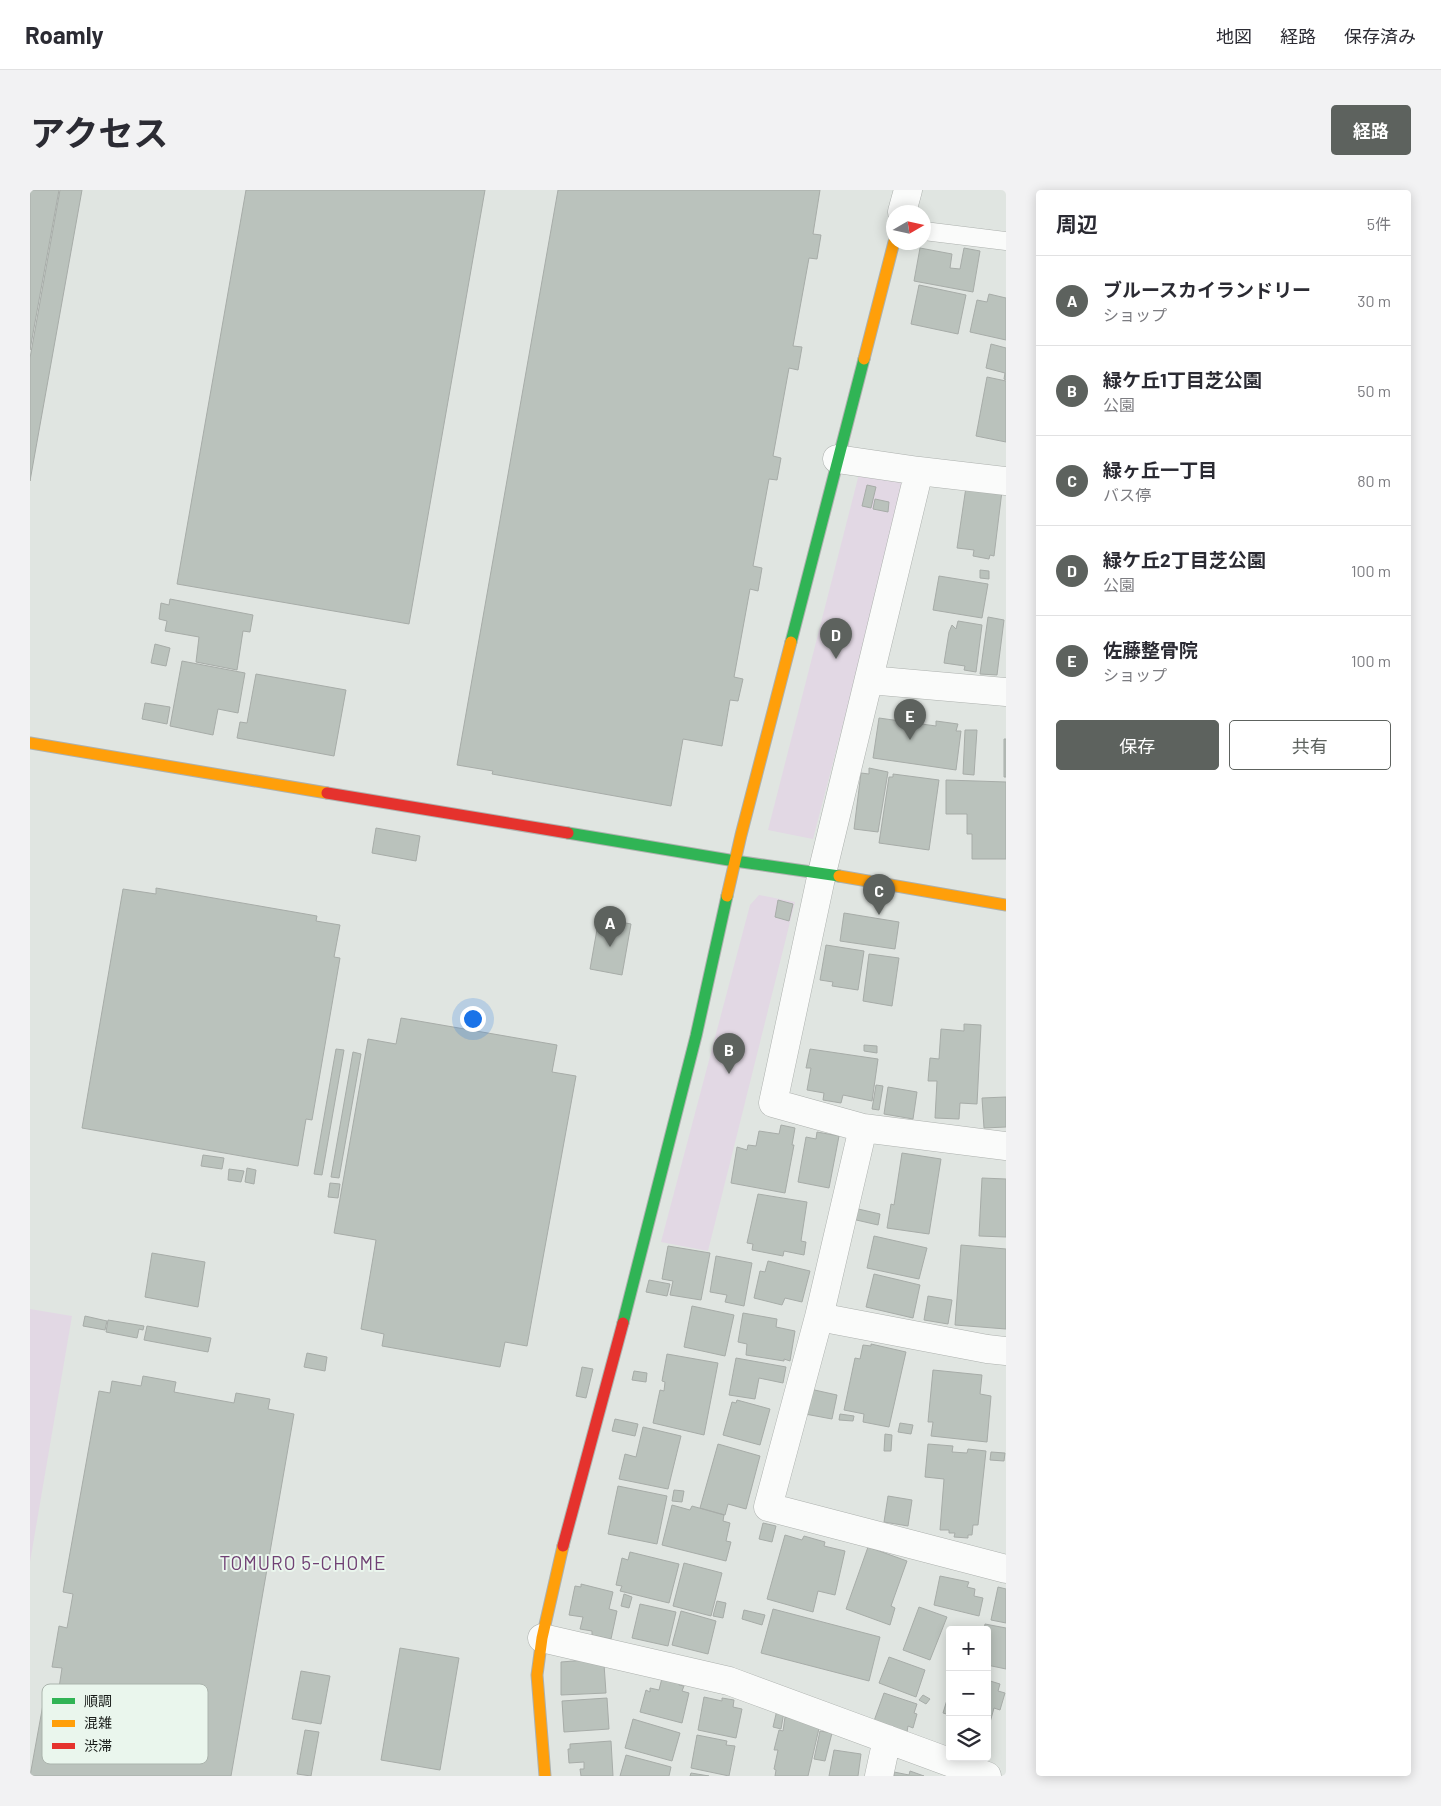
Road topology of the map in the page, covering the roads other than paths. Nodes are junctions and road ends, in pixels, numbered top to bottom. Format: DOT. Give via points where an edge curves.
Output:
graph roads {
  1 [pos="908,190"];
  2 [pos="904,205"];
  3 [pos="931,232"];
  4 [pos="1006,241"];
  5 [pos="892,250"];
  6 [pos="837,459"];
  7 [pos="919,471"];
  8 [pos="1006,481"];
  9 [pos="869,680"];
  10 [pos="1006,692"];
  11 [pos="30,742"];
  12 [pos="735,861"];
  13 [pos="822,873"];
  14 [pos="1006,905"];
  15 [pos="863,1128"];
  16 [pos="1006,1146"];
  17 [pos="819,1317"];
  18 [pos="1006,1351"];
  19 [pos="1006,1569"];
  20 [pos="542,1638"];
  21 [pos="887,1739"];
  22 [pos="545,1776"];
  23 [pos="879,1776"];
  24 [pos="987,1776"];
  1 -- 2 [label="street"];
  3 -- 4 [label="lane"];
  5 -- 6 [label="street"];
  6 -- 7 [label="street"];
  6 -- 12 [label="street"];
  7 -- 8 [label="street"];
  7 -- 9 [label="street"];
  9 -- 10 [label="street"];
  9 -- 13 [label="street"];
  11 -- 12 [label="street"];
  12 -- 13 [label="street"];
  12 -- 20 [label="street" via="696,1036 566,1532"];
  13 -- 14 [label="street"];
  13 -- 15 [label="street" via="773,1103"];
  15 -- 16 [label="street"];
  15 -- 17 [label="street"];
  17 -- 18 [label="street"];
  17 -- 19 [label="street" via="768,1507"];
  20 -- 21 [label="street" via="729,1681"];
  20 -- 22 [label="street" via="537,1675"];
  21 -- 23 [label="street"];
  21 -- 24 [label="street"];
}
